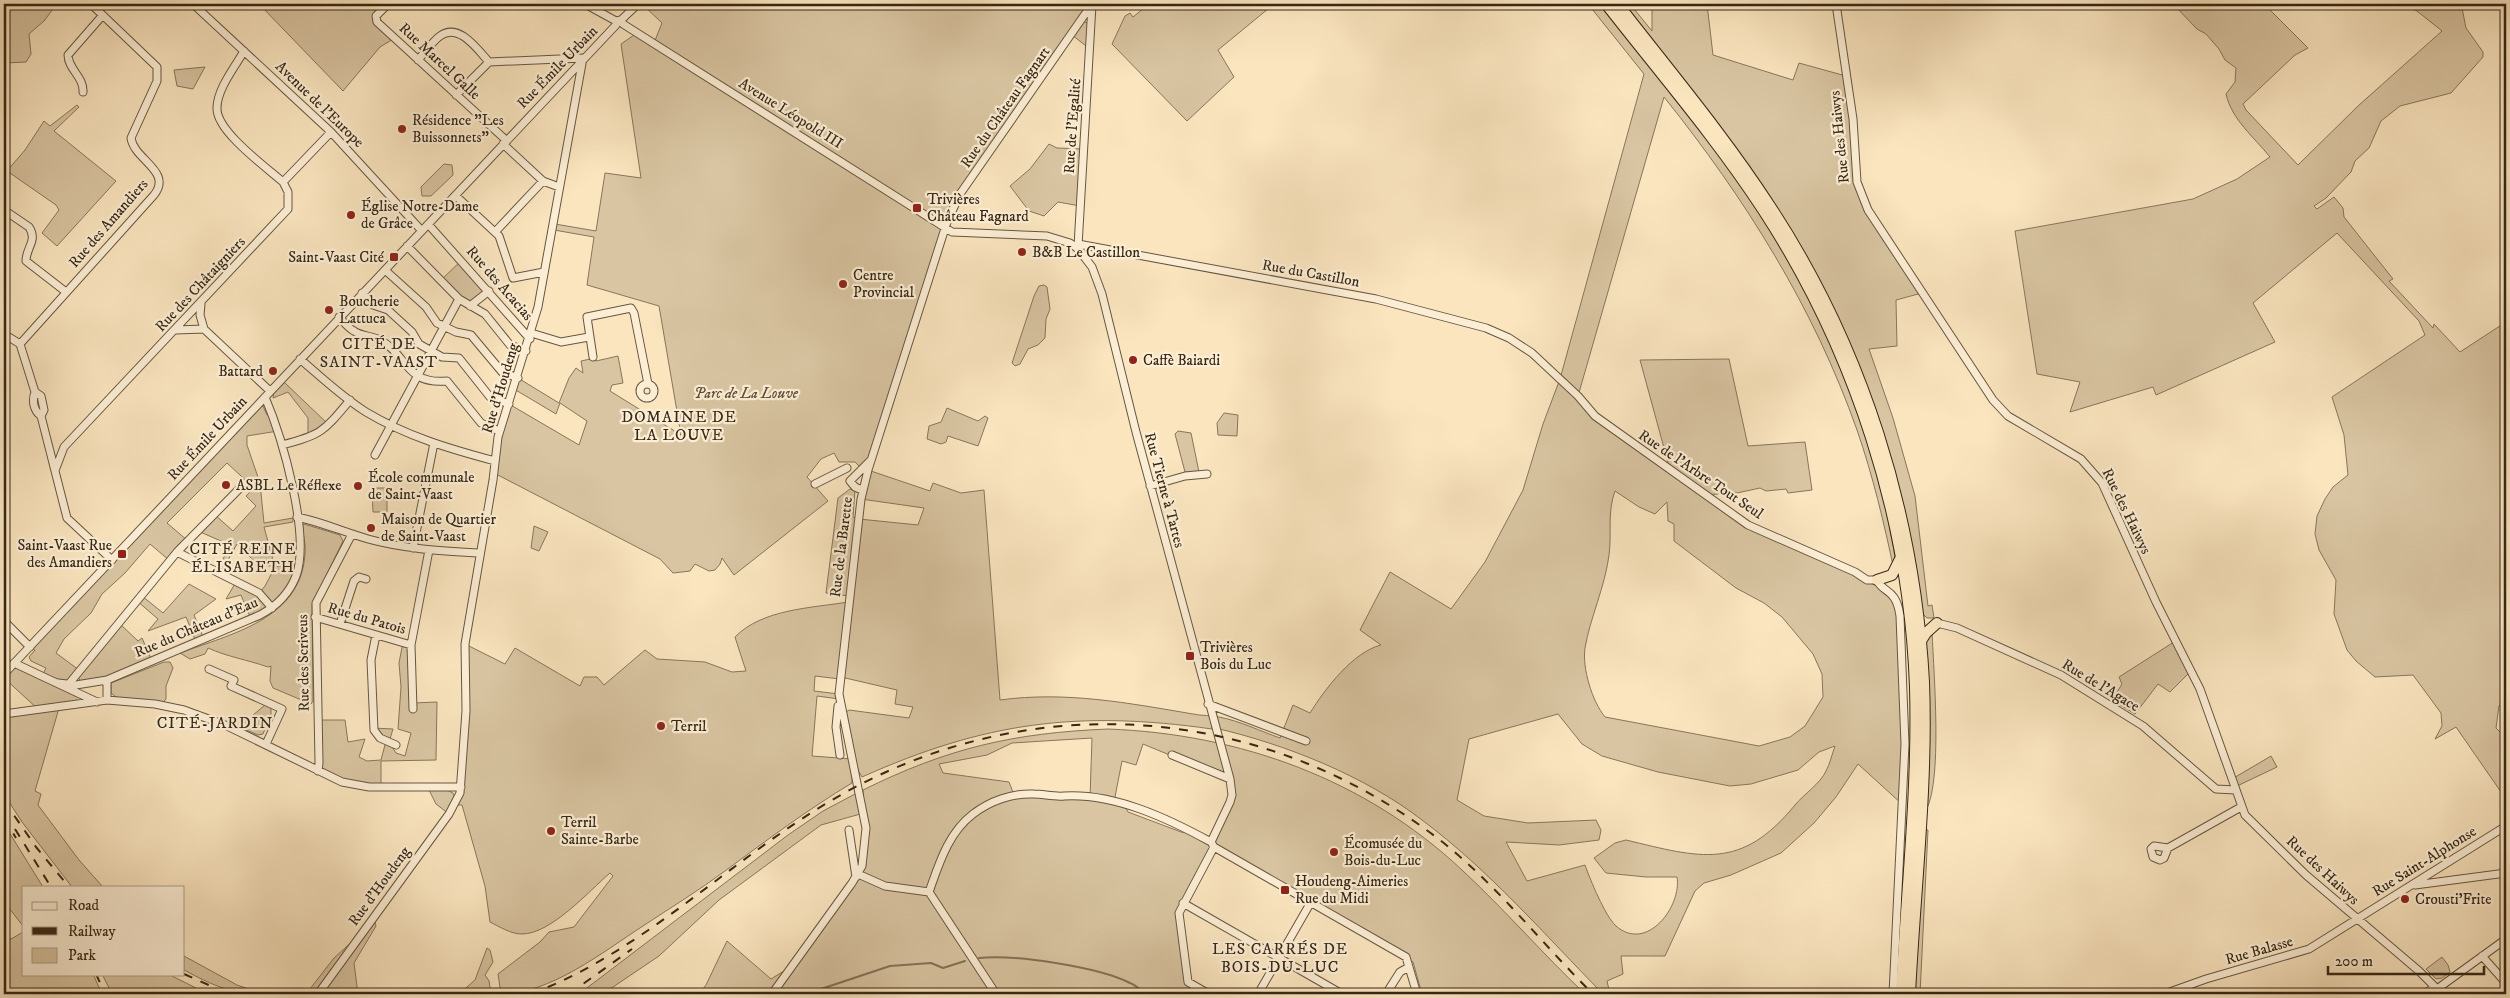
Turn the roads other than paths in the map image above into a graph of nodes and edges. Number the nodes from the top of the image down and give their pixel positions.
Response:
1 (91, 4) edge
2 (193, 4) edge
3 (388, 4) edge
4 (585, 4) edge
5 (638, 4) edge
6 (1092, 4) edge
7 (1606, 4) edge
8 (1618, 4) edge
9 (1836, 4) edge
10 (102, 16) junction
11 (619, 23) junction
12 (244, 52) junction
13 (583, 58) junction
14 (418, 60) junction
15 (489, 62) junction
16 (83, 92) dead end
17 (456, 95) junction
18 (331, 132) junction
19 (505, 142) junction
20 (544, 181) junction
21 (283, 182) junction
22 (559, 187) junction
23 (456, 196) junction
24 (4, 210) edge
25 (428, 224) junction
26 (946, 228) junction
27 (422, 231) junction
28 (495, 232) junction
29 (407, 246) junction
30 (1078, 246) junction
31 (385, 270) junction
32 (544, 272) junction
33 (489, 291) junction
34 (66, 292) junction
35 (362, 293) junction
36 (459, 299) junction
37 (200, 304) junction
38 (470, 306) junction
39 (339, 318) junction
40 (445, 326) junction
41 (204, 329) junction
42 (176, 330) junction
43 (4, 334) edge
44 (531, 336) junction
45 (589, 337) junction
46 (20, 344) junction
47 (430, 349) junction
48 (526, 352) junction
49 (1532, 353) joint
50 (593, 357) dead end
51 (300, 359) junction
52 (416, 374) junction
53 (518, 378) junction
54 (648, 384) dead end
55 (267, 394) junction
56 (350, 400) junction
57 (509, 404) junction
58 (391, 425) junction
59 (499, 431) junction
60 (434, 443) junction
61 (49, 444) junction
62 (282, 445) junction
63 (64, 448) junction
64 (375, 455) dead end
65 (871, 459) junction
66 (495, 461) junction
67 (56, 468) junction
68 (847, 468) dead end
69 (1207, 474) dead end
70 (244, 484) dead end
71 (815, 484) dead end
72 (1150, 486) junction
73 (862, 490) junction
74 (297, 517) junction
75 (352, 534) junction
76 (413, 548) junction
77 (429, 550) junction
78 (177, 552) junction
79 (479, 553) junction
80 (1901, 556) junction
81 (112, 560) junction
82 (366, 579) dead end
83 (1877, 580) junction
84 (1906, 587) junction
85 (272, 608) junction
86 (1918, 615) junction
87 (315, 617) junction
88 (4, 622) edge
89 (340, 624) junction
90 (1937, 624) junction
91 (376, 635) junction
92 (1921, 641) junction
93 (411, 645) junction
94 (30, 647) junction
95 (14, 663) junction
96 (209, 669) dead end
97 (4, 674) edge
98 (106, 680) junction
99 (58, 683) junction
100 (68, 685) junction
101 (839, 699) junction
102 (107, 700) junction
103 (97, 702) junction
104 (1208, 704) junction
105 (413, 709) dead end
106 (4, 714) edge
107 (1306, 741) dead end
108 (266, 744) junction
109 (396, 745) dead end
110 (840, 755) dead end
111 (1172, 755) dead end
112 (318, 771) junction
113 (1230, 780) junction
114 (460, 790) junction
115 (2236, 790) junction
116 (2241, 807) junction
117 (2506, 826) edge
118 (849, 830) dead end
119 (1212, 845) junction
120 (2168, 848) dead end
121 (2506, 873) edge
122 (857, 876) junction
123 (2410, 886) junction
124 (929, 892) junction
125 (1310, 902) junction
126 (1183, 904) junction
127 (2357, 920) junction
128 (2506, 939) edge
129 (2482, 956) junction
130 (1278, 958) junction
131 (1409, 967) junction
132 (2506, 983) edge
133 (2438, 990) edge
134 (318, 994) edge
135 (772, 994) edge
136 (996, 994) edge
137 (1209, 994) edge
138 (1258, 994) edge
139 (1342, 994) edge
140 (1386, 994) edge
141 (1417, 994) edge
142 (1893, 994) edge
143 (1901, 994) edge
144 (1910, 994) edge
145 (2164, 994) edge
146 (2424, 994) edge

1 - 10 street, Rue des Amandiers
2 - 12 street, Avenue de l'Europe
3 - 14 street, Rue Marcel Galle
4 - 11 street, Avenue Léopold III
5 - 11 street, Rue Émile Urbain
6 - 26 street, Rue du Château Fagnart
6 - 30 street, Rue de l'Egalité
7 - 80 highway
8 - 86 highway
9 - 115 street, Rue des Haiwys
10 - 16 street
10 - 34 street, Rue des Amandiers
11 - 13 street, Rue Émile Urbain
11 - 26 street, Avenue Léopold III
12 - 18 street, Avenue de l'Europe
12 - 21 street
13 - 15 street
13 - 19 street, Rue Émile Urbain
13 - 22 street, Rue d'Houdeng
14 - 15 street
14 - 17 street, Rue Marcel Galle
15 - 17 street
17 - 19 street, Rue Marcel Galle
18 - 21 street
18 - 27 street, Avenue de l'Europe
19 - 20 street, Rue Marcel Galle
19 - 23 street, Rue Émile Urbain
20 - 22 street
20 - 28 street
21 - 37 street, Rue des Châtaigniers
22 - 32 street, Rue d'Houdeng
23 - 25 street, Rue Émile Urbain
23 - 28 street
24 - 34 street
25 - 27 street, Rue Émile Urbain
25 - 33 street, Rue des Acacias
26 - 30 street, Rue du Castillon
26 - 65 street, Rue de la Barette
27 - 29 street, Rue Émile Urbain
28 - 32 street
29 - 31 street, Rue Émile Urbain
29 - 36 street
30 - 49 street, Rue du Castillon
30 - 72 street, Rue Tierne à Tartes
31 - 35 street, Rue Émile Urbain
31 - 40 street
32 - 44 street, Rue d'Houdeng
33 - 38 street
33 - 44 street, Rue des Acacias
34 - 46 street, Rue des Amandiers
35 - 39 street, Rue Émile Urbain
35 - 47 street
36 - 38 street
36 - 40 street
37 - 41 street
37 - 42 street, Rue des Châtaigniers
38 - 48 street
39 - 51 street, Rue Émile Urbain
39 - 52 street
40 - 47 street
40 - 53 street
41 - 42 street
41 - 55 street
42 - 63 street, Rue des Châtaigniers
43 - 46 street
44 - 45 street
44 - 48 street, Rue d'Houdeng
45 - 50 street
45 - 54 street
46 - 61 street
47 - 52 street
47 - 57 street
48 - 53 street, Rue d'Houdeng
49 - 83 street, Rue de l'Arbre Tout Seul
51 - 55 street, Rue Émile Urbain
51 - 56 street
52 - 58 street
52 - 59 street
53 - 57 street, Rue d'Houdeng
55 - 62 street, Rue du Château d'Eau
55 - 81 street, Rue Émile Urbain
56 - 58 street
56 - 62 street
57 - 59 street, Rue d'Houdeng
58 - 60 street
58 - 64 street
59 - 66 street, Rue d'Houdeng
60 - 66 street
60 - 76 street
61 - 63 street
61 - 67 street
62 - 74 street, Rue du Château d'Eau
63 - 67 street, Rue des Châtaigniers
65 - 73 street, Rue de la Barette
65 - 73 street
66 - 79 street, Rue d'Houdeng
67 - 81 street
68 - 71 street
69 - 72 street
70 - 78 street
72 - 104 street, Rue Tierne à Tartes
73 - 101 street, Rue de la Barette
74 - 75 street
74 - 85 street, Rue du Château d'Eau
75 - 76 street
75 - 87 street, Rue des Scriveus
76 - 77 street
77 - 79 street
77 - 93 street
78 - 85 street
78 - 100 street
79 - 114 street, Rue d'Houdeng
80 - 83 highway
80 - 84 highway
81 - 94 street, Rue Émile Urbain
82 - 89 street
83 - 84 highway
83 - 142 street
84 - 143 highway
85 - 98 street, Rue du Château d'Eau
86 - 90 highway
86 - 92 highway
87 - 89 street, Rue du Patois
87 - 112 street, Rue des Scriveus
88 - 94 street
89 - 91 street, Rue du Patois
90 - 92 highway
90 - 115 street, Rue de l'Agace
91 - 93 street, Rue du Patois
91 - 109 street
92 - 144 highway
93 - 105 street
94 - 95 street, Rue Émile Urbain
95 - 97 street, Rue Émile Urbain
95 - 99 street
96 - 108 street
98 - 100 street, Rue du Château d'Eau
98 - 102 street
99 - 100 street, Rue du Château d'Eau
99 - 103 street
101 - 110 street
101 - 122 street, Rue de la Barette
102 - 103 street
102 - 108 street
103 - 106 street
104 - 107 street
104 - 113 street, Rue Tierne à Tartes
108 - 112 street
111 - 113 street
112 - 114 street
113 - 119 street, Rue Tierne à Tartes
114 - 134 street, Rue d'Houdeng
115 - 116 street, Rue des Haiwys
116 - 120 street
116 - 127 street, Rue des Haiwys
117 - 123 street, Rue Saint-Alphonse
118 - 122 street
119 - 124 street
119 - 125 street
119 - 126 street, Rue Tierne à Tartes
121 - 123 street
122 - 124 street
122 - 135 street, Rue de la Barette
123 - 127 street, Rue Saint-Alphonse
124 - 136 street
125 - 130 street
125 - 131 street
126 - 130 street
126 - 137 street
127 - 133 street, Rue des Haiwys
127 - 145 street, Rue Balasse
128 - 129 street
129 - 132 street
129 - 133 street
130 - 138 street
130 - 139 street
131 - 140 street
131 - 141 street
133 - 146 street

